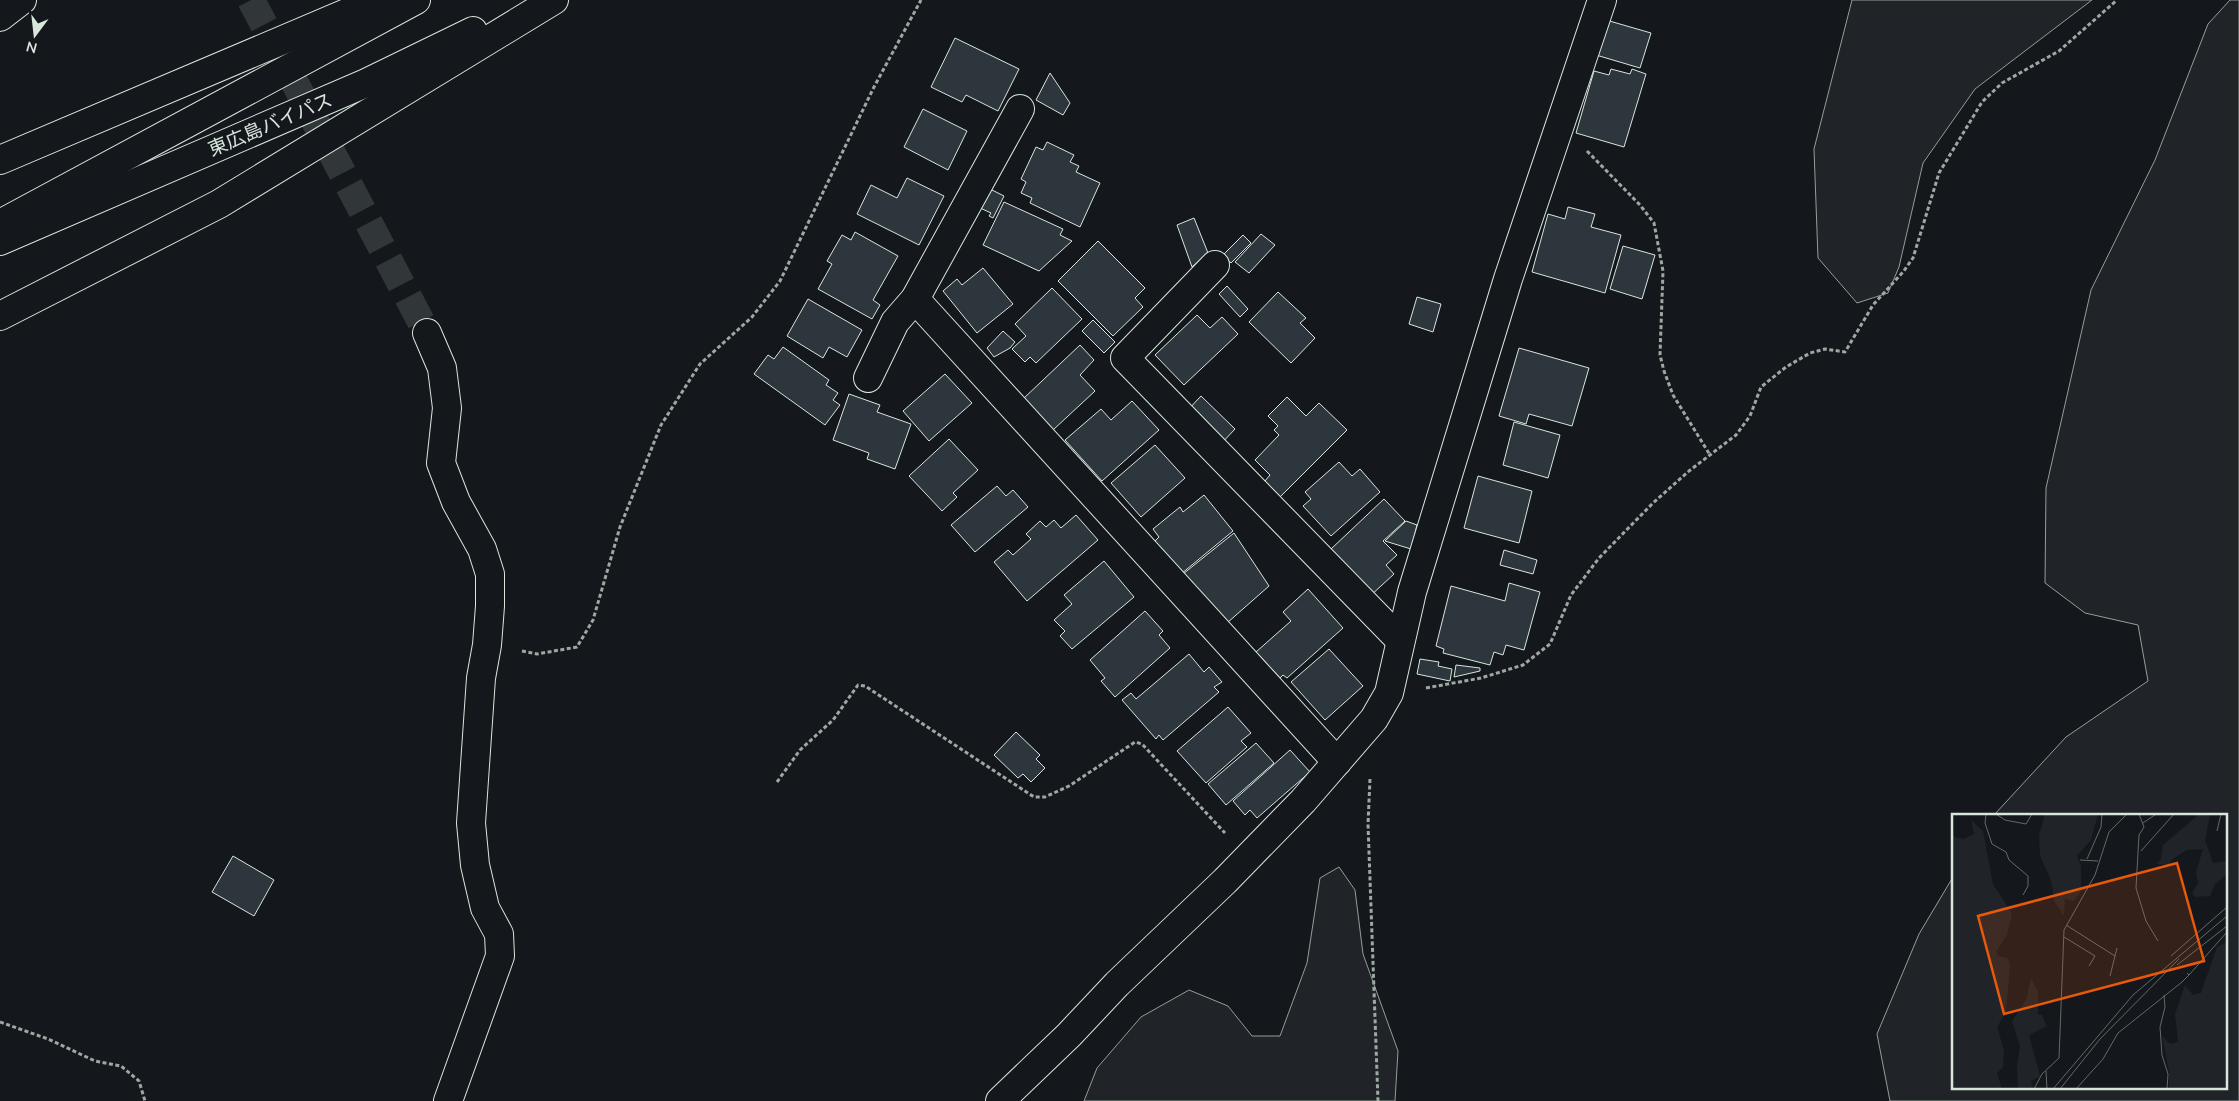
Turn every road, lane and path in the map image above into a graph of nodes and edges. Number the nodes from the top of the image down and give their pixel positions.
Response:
1 (22, 0) edge
2 (377, 0) edge
3 (416, 0) edge
4 (538, 0) edge
5 (554, 0) edge
6 (921, 0) edge
7 (1602, 0) edge
8 (2117, 0) edge
9 (0, 17) edge
10 (1020, 110) dead end
11 (1560, 129) junction
12 (0, 160) edge
13 (0, 224) edge
14 (0, 242) edge
15 (1215, 265) dead end
16 (915, 299) junction
17 (0, 316) edge
18 (427, 333) tunnel mouth
19 (868, 378) dead end
20 (1710, 455) junction
21 (1400, 640) junction
22 (486, 645) junction
23 (1388, 693) junction
24 (1337, 762) junction
25 (1370, 773) dead end
26 (777, 782) dead end
27 (1248, 858) junction
28 (0, 1022) edge
29 (145, 1101) edge
30 (448, 1101) edge
31 (1000, 1101) edge
32 (1378, 1101) edge

1 - 9 main road
2 - 12 main road
3 - 13 main road, 東広島バイパス
4 - 14 main road, 東広島バイパス
5 - 17 main road
6 - 22 path
7 - 11 main road
8 - 20 path
10 - 16 main road
11 - 20 path
11 - 21 main road
15 - 21 main road
16 - 19 main road
16 - 24 main road
18 - 22 main road
20 - 23 path
21 - 23 main road
22 - 30 main road
23 - 24 main road
24 - 27 main road
25 - 32 path
26 - 27 path
27 - 31 main road
28 - 29 path

